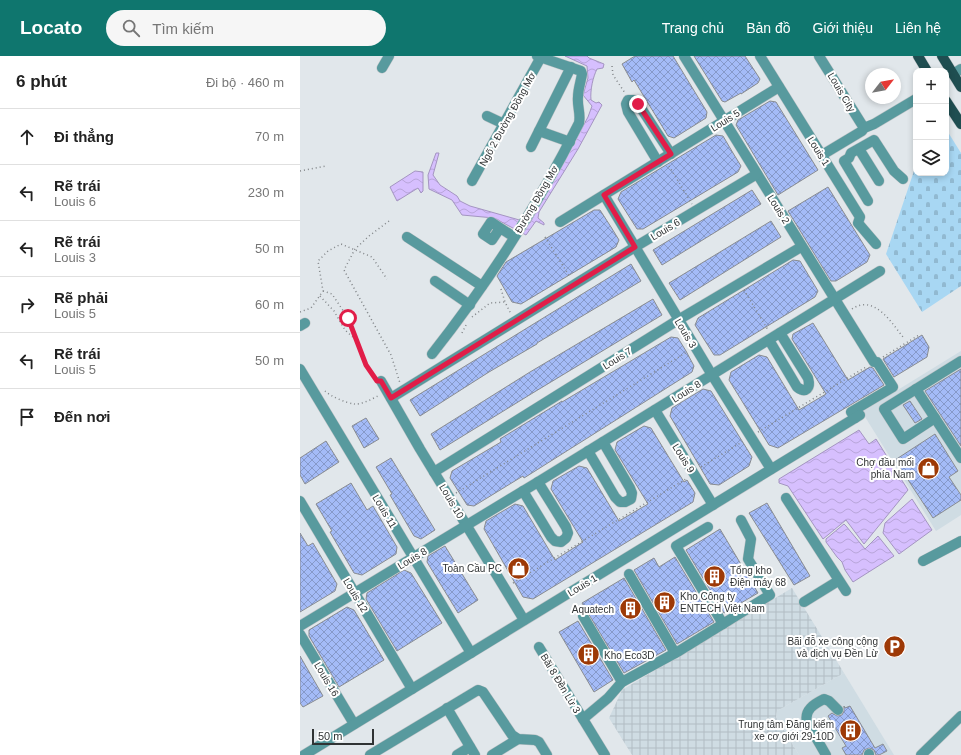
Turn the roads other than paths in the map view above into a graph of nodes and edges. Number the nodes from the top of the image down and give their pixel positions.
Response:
1 (389, 56) edge
2 (684, 56) edge
3 (760, 56) edge
4 (820, 56) edge
5 (918, 56) edge
6 (942, 56) edge
7 (539, 57) edge
8 (571, 67) junction
9 (382, 68) dead end
10 (925, 68) edge
11 (957, 72) edge
12 (780, 87) junction
13 (961, 87) edge
14 (913, 101) edge
15 (948, 104) edge
16 (487, 116) dead end
17 (724, 121) junction
18 (504, 124) junction
19 (961, 124) edge
20 (864, 128) junction
21 (539, 131) junction
22 (570, 142) junction
23 (844, 142) junction
24 (531, 147) dead end
25 (855, 151) junction
26 (822, 156) junction
27 (665, 160) junction
28 (757, 174) junction
29 (903, 179) dead end
30 (472, 181) dead end
31 (879, 182) dead end
32 (604, 195) junction
33 (868, 201) dead end
34 (560, 222) dead end
35 (481, 236) dead end
36 (407, 237) dead end
37 (514, 237) junction
38 (876, 244) dead end
39 (802, 246) junction
40 (635, 247) junction
41 (880, 271) dead end
42 (440, 281) dead end
43 (482, 286) junction
44 (834, 300) junction
45 (470, 304) junction
46 (678, 320) junction
47 (780, 333) junction
48 (769, 336) junction
49 (432, 354) dead end
50 (961, 361) edge
51 (300, 369) edge
52 (712, 375) junction
53 (381, 381) road end
54 (916, 389) junction
55 (389, 394) junction
56 (655, 410) junction
57 (857, 416) joint
58 (935, 418) junction
59 (603, 442) junction
60 (957, 444) edge
61 (588, 451) junction
62 (961, 458) edge
63 (771, 469) junction
64 (434, 472) junction
65 (538, 482) junction
66 (523, 491) junction
67 (786, 498) dead end
68 (300, 501) edge
69 (713, 505) junction
70 (741, 520) dead end
71 (466, 525) junction
72 (708, 527) dead end
73 (961, 541) edge
74 (413, 557) junction
75 (923, 561) dead end
76 (629, 574) dead end
77 (838, 581) junction
78 (846, 591) dead end
79 (355, 592) junction
80 (804, 602) dead end
81 (583, 616) dead end
82 (524, 620) junction
83 (723, 624) junction
84 (300, 626) edge
85 (300, 634) edge
86 (538, 646) dead end
87 (471, 653) junction
88 (675, 653) junction
89 (622, 682) junction
90 (412, 689) junction
91 (447, 708) junction
92 (838, 710) dead end
93 (961, 716) edge
94 (583, 719) junction
95 (354, 724) junction
96 (518, 739) junction
97 (473, 751) edge
98 (304, 755) edge
99 (370, 755) edge
100 (457, 755) edge
101 (492, 755) edge
102 (547, 755) edge
103 (605, 755) edge
104 (826, 755) edge
105 (921, 755) edge

1 - 9 street
2 - 17 street, Louis 2
3 - 12 street, Louis 1
4 - 20 street, Louis City
5 - 10 main road
6 - 11 main road
7 - 8 street
7 - 18 street, Ngõ 2 Đường Đồng Mơ
8 - 21 street
8 - 22 street, Đường Đồng Mơ
11 - 13 main road
12 - 17 street, Louis 5
12 - 26 street, Louis 1
14 - 20 street
15 - 19 main road
16 - 18 street
17 - 27 street, Louis 5
17 - 28 street, Louis 2
18 - 30 street, Ngõ 2 Đường Đồng Mơ
20 - 23 street
21 - 22 street
21 - 24 street
22 - 37 street, Đường Đồng Mơ
23 - 25 street
23 - 26 street
25 - 29 street
25 - 31 street
25 - 33 street
26 - 38 street, Louis 1
27 - 27 street
27 - 32 street, Louis 5
28 - 39 street, Louis 2
28 - 40 street, Louis 6
32 - 34 street, Louis 5
32 - 40 street, Louis 3
35 - 37 street
36 - 43 street
37 - 43 street, Đường Đồng Mơ
39 - 44 street, Louis 2
39 - 46 street, Louis 7
40 - 46 street, Louis 3
40 - 55 street, Louis 6
41 - 44 street, Louis 8
42 - 45 street
43 - 45 street, Đường Đồng Mơ
44 - 47 street, Louis 8
44 - 57 street, Louis 2
45 - 49 street, Đường Đồng Mơ
46 - 52 street, Louis 3
46 - 64 street, Louis 7
47 - 48 street, Louis 8
47 - 48 street
48 - 52 street, Louis 8
50 - 54 street
51 - 74 street, Louis 11
52 - 56 street, Louis 8
52 - 63 street, Louis 3
53 - 55 street, Louis 10
54 - 58 street
54 - 58 street
55 - 64 street, Louis 10
56 - 59 street, Louis 8
56 - 69 street, Louis 9
57 - 63 street, Louis 1
58 - 60 street
59 - 61 street, Louis 8
59 - 61 street
60 - 62 street
61 - 65 street, Louis 8
63 - 69 street, Louis 1
64 - 71 street, Louis 10
65 - 66 street, Louis 8
65 - 66 street
66 - 71 street, Louis 8
67 - 77 street
68 - 79 street, Louis 12
69 - 82 street, Louis 1
70 - 83 street, Bãi 8 Đền Lừ 3
71 - 74 street, Louis 8
71 - 82 street, Louis 10
72 - 83 street
73 - 75 street
74 - 79 street, Louis 8
74 - 87 street, Louis 11
76 - 88 street
77 - 78 street
77 - 80 street
79 - 84 street, Louis 8
79 - 90 street, Louis 12
81 - 89 street
82 - 87 street, Louis 1
83 - 88 street, Bãi 8 Đền Lừ 3
85 - 95 street, Louis 16
86 - 94 street, Bãi 8 Đền Lừ 3
87 - 90 street, Louis 1
88 - 89 street, Bãi 8 Đền Lừ 3
89 - 94 street, Bãi 8 Đền Lừ 3
90 - 95 street, Louis 1
91 - 96 street
91 - 97 street
91 - 99 street
92 - 104 street
93 - 105 street
94 - 103 street, Bãi 8 Đền Lừ 3
95 - 98 street, Louis 1
96 - 101 street
96 - 102 street
97 - 100 street

